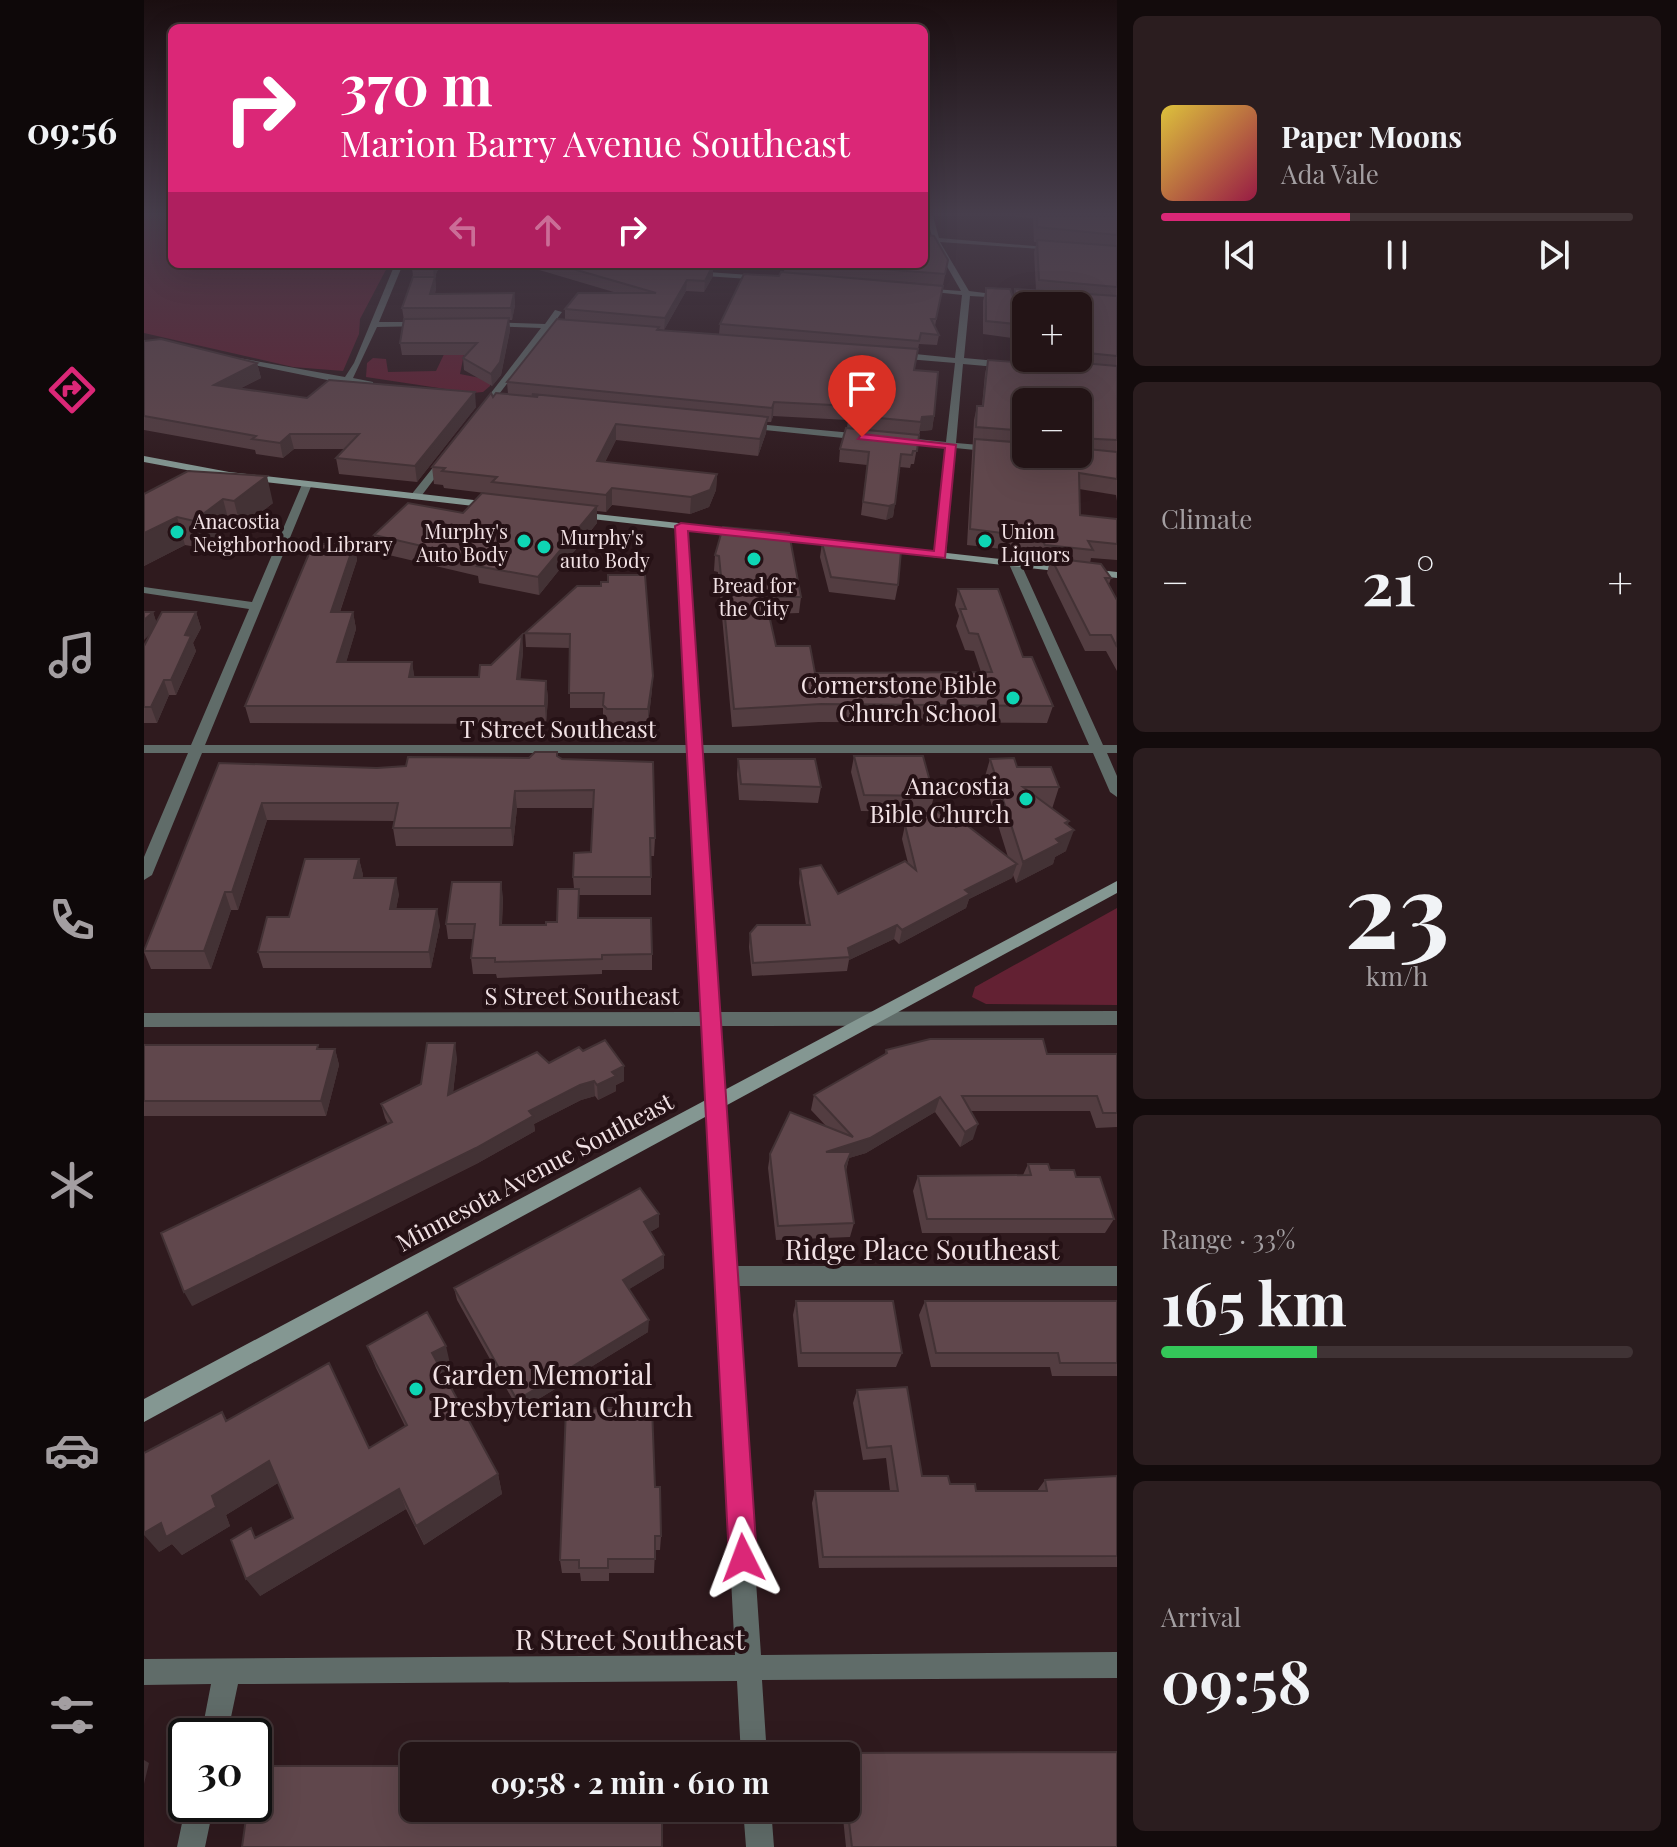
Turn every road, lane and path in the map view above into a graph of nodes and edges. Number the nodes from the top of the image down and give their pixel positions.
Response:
1 (383, 302) edge
2 (965, 302) edge
3 (558, 312) dead end
4 (436, 324) edge
5 (479, 324) edge
6 (374, 325) junction
7 (547, 325) junction
8 (590, 329) edge
9 (885, 354) edge
10 (230, 359) edge
11 (960, 361) junction
12 (1012, 365) edge
13 (347, 381) junction
14 (378, 385) edge
15 (477, 399) edge
16 (489, 401) junction
17 (503, 402) edge
18 (472, 423) edge
19 (731, 424) edge
20 (454, 445) edge
21 (951, 445) junction
22 (1012, 451) edge
23 (144, 459) edge
24 (307, 484) junction
25 (415, 497) junction
26 (500, 506) edge
27 (559, 512) edge
28 (681, 526) junction
29 (940, 555) junction
30 (1015, 564) junction
31 (1117, 575) edge
32 (144, 590) edge
33 (256, 606) junction
34 (144, 749) edge
35 (695, 749) junction
36 (1098, 749) junction
37 (1117, 749) edge
38 (196, 750) junction
39 (1117, 792) edge
40 (144, 875) edge
41 (1117, 886) edge
42 (1117, 1018) edge
43 (711, 1019) junction
44 (873, 1019) junction
45 (144, 1020) edge
46 (716, 1102) junction
47 (726, 1276) junction
48 (1117, 1276) edge
49 (144, 1411) edge
50 (1117, 1665) edge
51 (749, 1670) junction
52 (144, 1672) edge
53 (227, 1672) junction
54 (218, 1718) edge
55 (753, 1742) edge
56 (196, 1822) edge
57 (758, 1822) edge
58 (191, 1847) edge
59 (760, 1847) edge

1 - 6 street
2 - 11 street
3 - 7 street
4 - 6 street
5 - 7 street
6 - 13 street
7 - 8 street
7 - 16 street
9 - 11 street
10 - 13 street
11 - 12 street
11 - 21 street
13 - 14 street
15 - 16 street
16 - 17 street
16 - 18 street
19 - 21 street
20 - 25 street
21 - 22 street
21 - 29 street
23 - 24 main road
24 - 25 main road
24 - 33 street
25 - 26 main road
27 - 28 main road
28 - 29 main road
28 - 35 street
29 - 30 main road
30 - 31 main road
30 - 36 street
32 - 33 street
33 - 38 street
34 - 38 street, T Street Southeast
35 - 36 street, T Street Southeast
35 - 38 street, T Street Southeast
35 - 43 street
36 - 37 street, T Street Southeast
36 - 39 street
38 - 40 street
41 - 44 main road, Minnesota Avenue Southeast
42 - 44 street, S Street Southeast
43 - 44 street, S Street Southeast
43 - 45 street, S Street Southeast
43 - 46 street
44 - 46 main road, Minnesota Avenue Southeast
46 - 47 street
46 - 49 main road, Minnesota Avenue Southeast
47 - 48 street, Ridge Place Southeast
47 - 51 street
50 - 51 street, R Street Southeast
51 - 53 street, R Street Southeast
51 - 55 street
52 - 53 street, R Street Southeast
53 - 54 street
56 - 58 street
57 - 59 street

